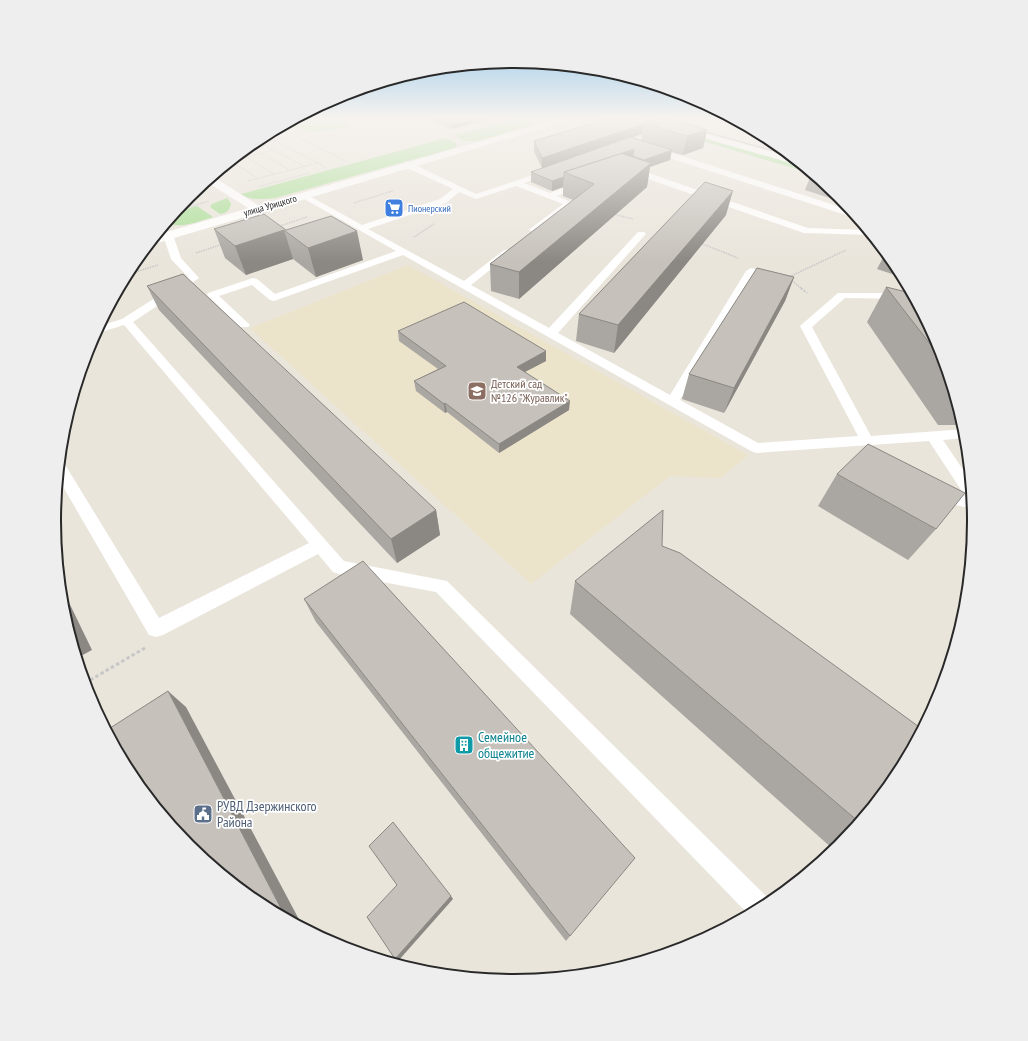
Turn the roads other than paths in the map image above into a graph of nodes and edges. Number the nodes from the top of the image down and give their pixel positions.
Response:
1 (406, 166) edge
2 (409, 166) edge
3 (703, 166) edge
4 (559, 168) edge
5 (621, 171) edge
6 (214, 181) edge
7 (592, 181) edge
8 (516, 183) junction
9 (458, 189) junction
10 (303, 196) junction
11 (549, 196) junction
12 (257, 209) junction
13 (845, 212) edge
14 (361, 228) junction
15 (863, 232) edge
16 (165, 233) edge
17 (641, 234) dead end
18 (526, 237) edge
19 (513, 247) edge
20 (403, 252) junction
21 (751, 270) dead end
22 (194, 278) junction
23 (464, 286) junction
24 (212, 295) junction
25 (907, 296) edge
26 (126, 321) junction
27 (244, 325) dead end
28 (104, 328) edge
29 (550, 334) junction
30 (673, 401) junction
31 (958, 434) edge
32 (933, 436) junction
33 (867, 441) junction
34 (837, 443) junction
35 (863, 457) edge
36 (64, 475) edge
37 (965, 485) edge
38 (928, 493) edge
39 (966, 502) edge
40 (320, 545) junction
41 (756, 903) edge

1 - 10 street, улица Урицкого
2 - 9 lane
3 - 13 lane
4 - 8 lane
5 - 15 lane
6 - 12 street
7 - 11 lane
8 - 9 lane
8 - 11 lane
9 - 14 lane
10 - 12 street, улица Урицкого
10 - 14 lane
11 - 18 lane
12 - 16 street, улица Урицкого
14 - 20 lane
16 - 22 lane
17 - 29 lane
19 - 23 lane
20 - 23 lane
20 - 24 lane
21 - 30 lane
22 - 24 lane
22 - 26 lane
23 - 29 lane
24 - 27 lane
25 - 33 lane
26 - 28 lane
26 - 40 lane
29 - 30 lane
30 - 34 lane
31 - 32 lane
32 - 33 lane
32 - 37 lane
33 - 34 lane
34 - 35 lane
36 - 40 lane
38 - 39 lane
40 - 41 lane

